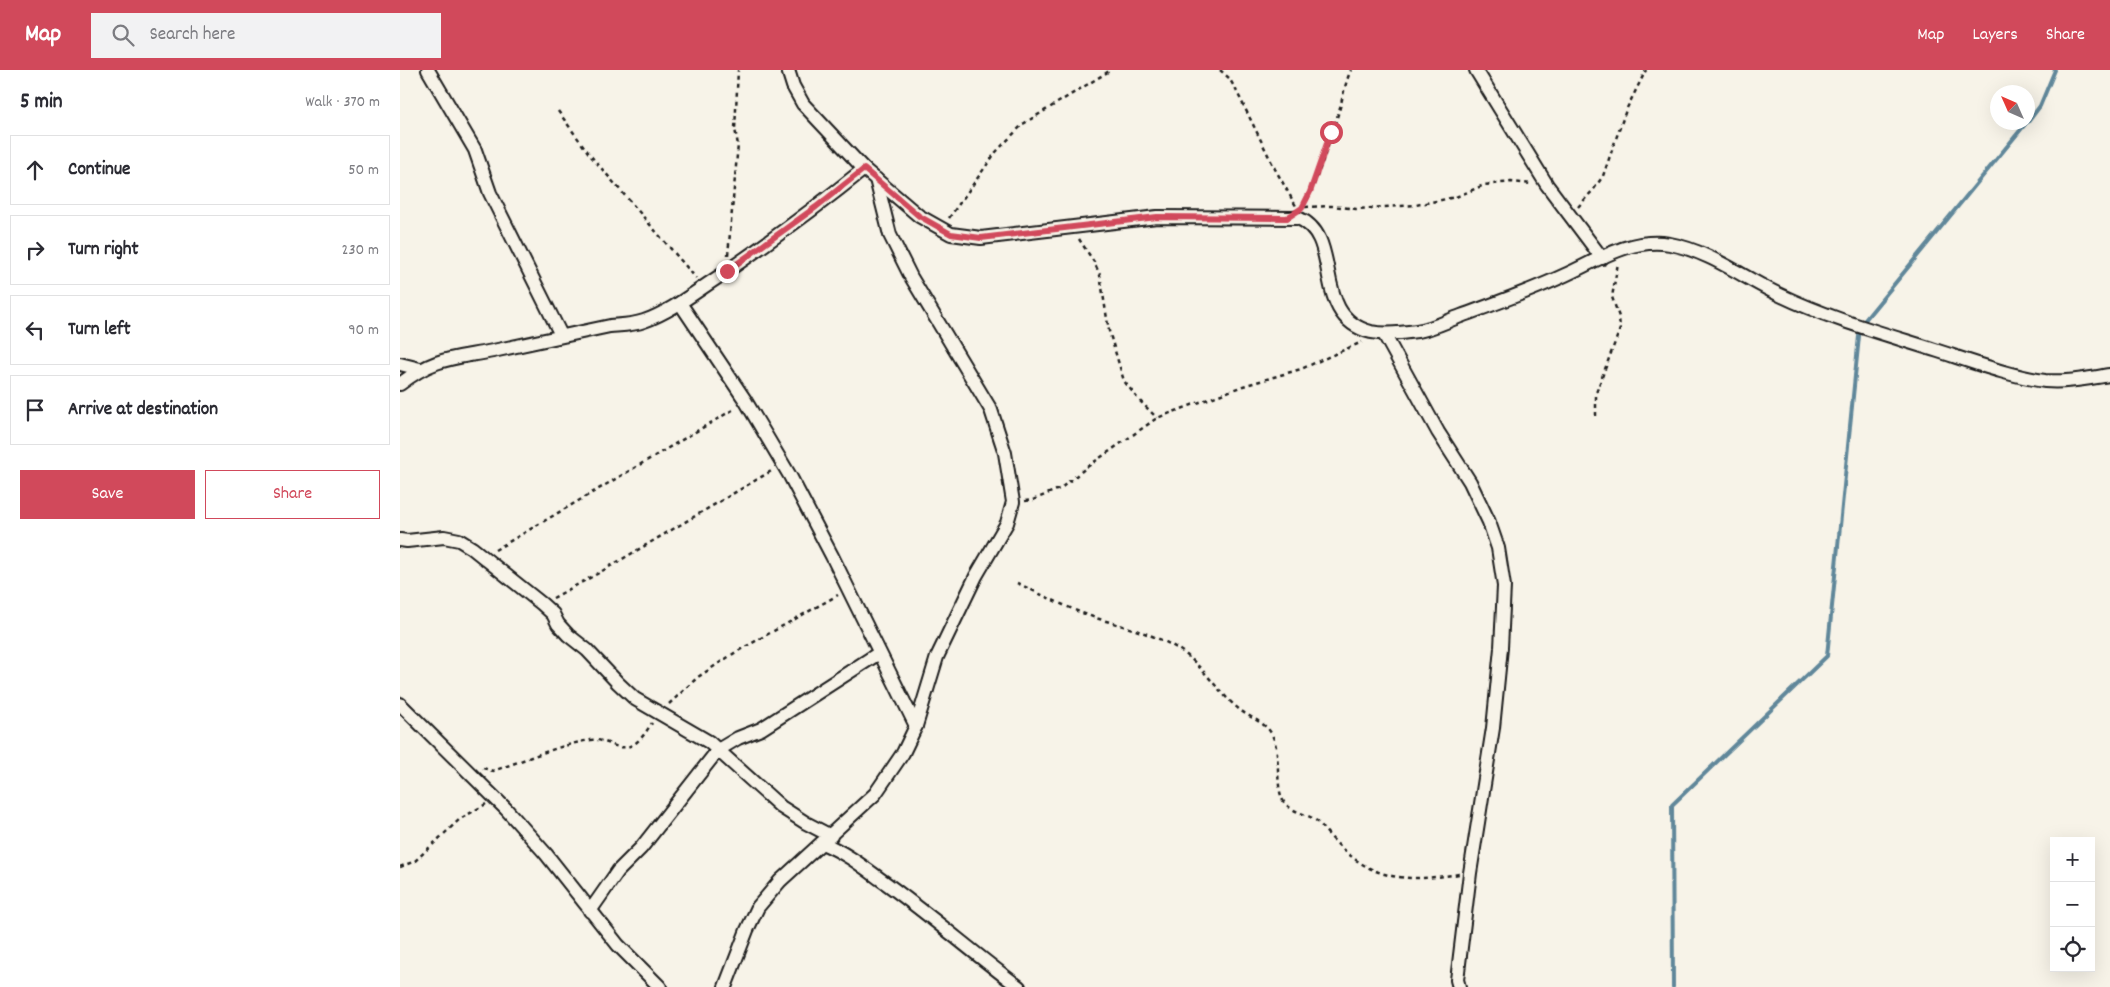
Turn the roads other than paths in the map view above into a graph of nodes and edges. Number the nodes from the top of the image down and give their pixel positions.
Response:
1 (428, 70) edge
2 (788, 70) edge
3 (1476, 70) edge
4 (864, 169) junction
5 (876, 179) junction
6 (1602, 258) junction
7 (680, 303) junction
8 (1382, 333) junction
9 (560, 335) junction
10 (400, 364) edge
11 (420, 369) junction
12 (2110, 375) edge
13 (400, 384) edge
14 (400, 540) edge
15 (879, 653) junction
16 (400, 704) edge
17 (916, 726) junction
18 (718, 750) junction
19 (826, 839) junction
20 (590, 911) junction
21 (660, 987) edge
22 (725, 987) edge
23 (1019, 987) edge
24 (1459, 987) edge

1 - 9 street
2 - 4 street
3 - 6 street
4 - 5 street
4 - 7 street
5 - 8 street
5 - 17 street
6 - 8 street
6 - 12 street
7 - 9 street
7 - 15 street
8 - 24 street
9 - 11 street
10 - 11 street
11 - 13 street
14 - 18 street
15 - 17 street
15 - 18 street
16 - 20 street
17 - 19 street
18 - 19 street
18 - 20 street
19 - 22 street
19 - 23 street
20 - 21 street

